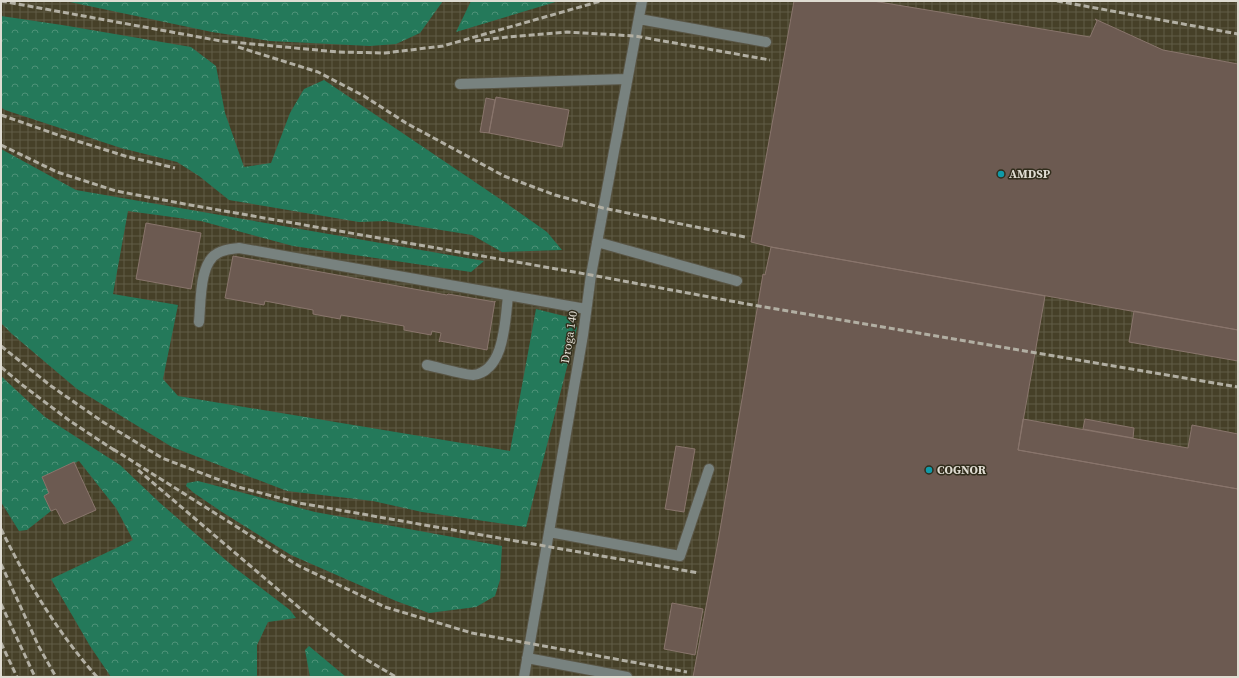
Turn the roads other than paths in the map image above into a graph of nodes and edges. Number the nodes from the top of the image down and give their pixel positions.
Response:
1 (642, 1) edge
2 (639, 19) junction
3 (766, 42) dead end
4 (627, 79) junction
5 (460, 84) dead end
6 (597, 242) junction
7 (737, 281) dead end
8 (508, 296) junction
9 (586, 309) junction
10 (199, 322) dead end
11 (427, 365) dead end
12 (709, 469) dead end
13 (549, 532) junction
14 (527, 658) junction
15 (524, 677) edge
16 (627, 677) edge

1 - 2 lane, Droga 140
2 - 3 lane
2 - 4 lane, Droga 140
4 - 5 lane
4 - 6 lane, Droga 140
6 - 7 lane
6 - 9 lane, Droga 140
8 - 9 lane
8 - 10 lane
8 - 11 lane
9 - 13 lane, Droga 140
12 - 13 lane
13 - 14 lane, Droga 140
14 - 15 lane, Droga 140
14 - 16 lane

